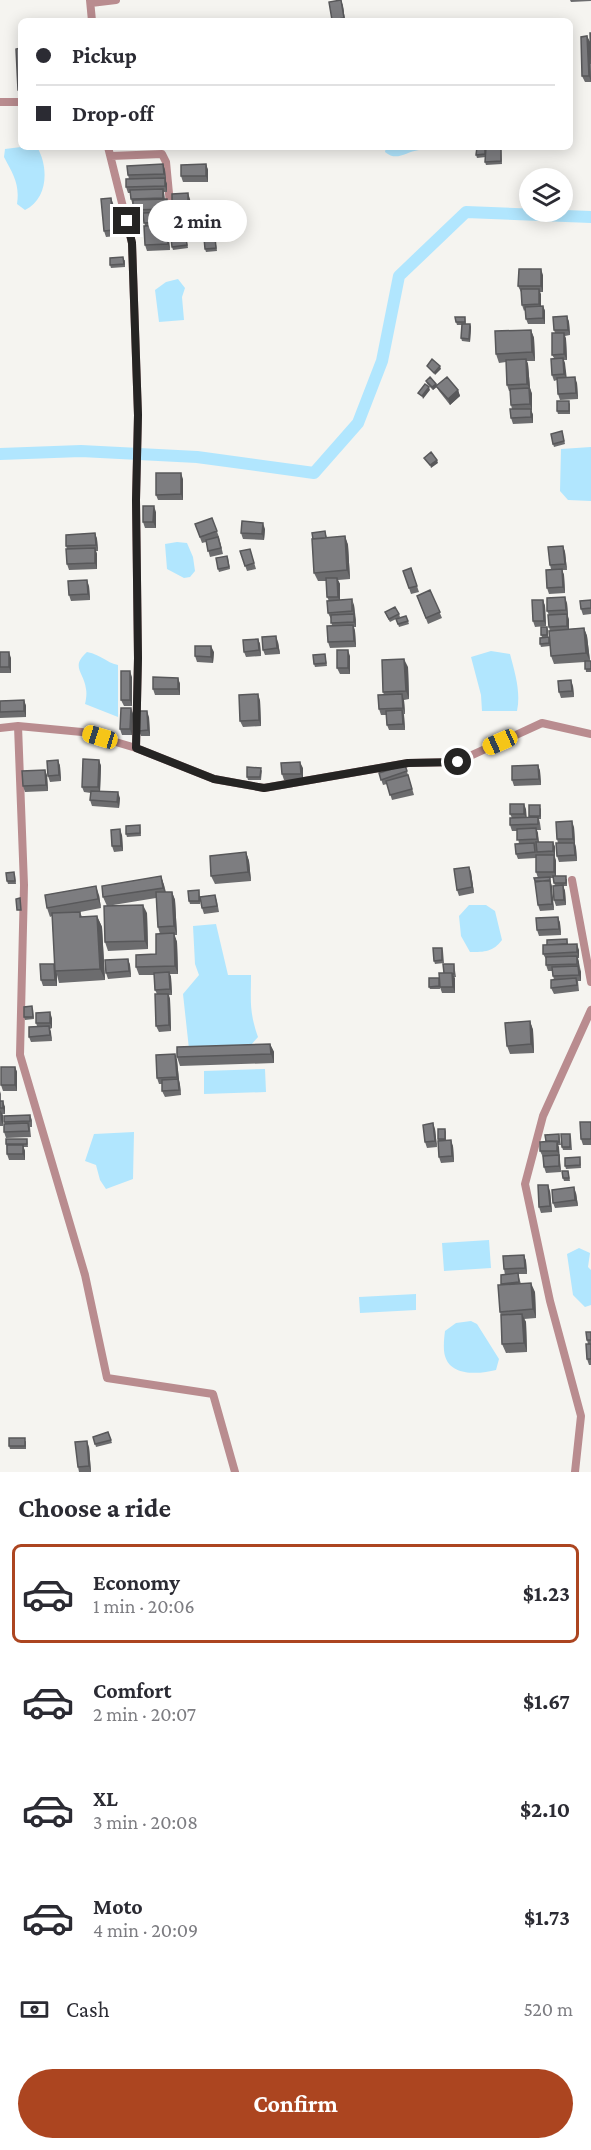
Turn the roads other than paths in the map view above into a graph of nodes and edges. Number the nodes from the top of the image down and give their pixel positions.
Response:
1 (116, 0) edge
2 (91, 1) edge
3 (92, 18) edge
4 (0, 102) edge
5 (18, 102) edge
6 (110, 151) edge
7 (173, 236) edge
8 (18, 726) junction
9 (0, 728) edge
10 (591, 734) edge
11 (136, 748) junction
12 (572, 880) dead end
13 (591, 982) edge
14 (591, 1010) edge
15 (235, 1472) edge
16 (575, 1472) edge

1 - 2 street
2 - 3 street
4 - 5 street
6 - 7 street
6 - 11 street
8 - 9 street
8 - 11 street
8 - 15 street
10 - 11 street
12 - 13 street
14 - 16 street

